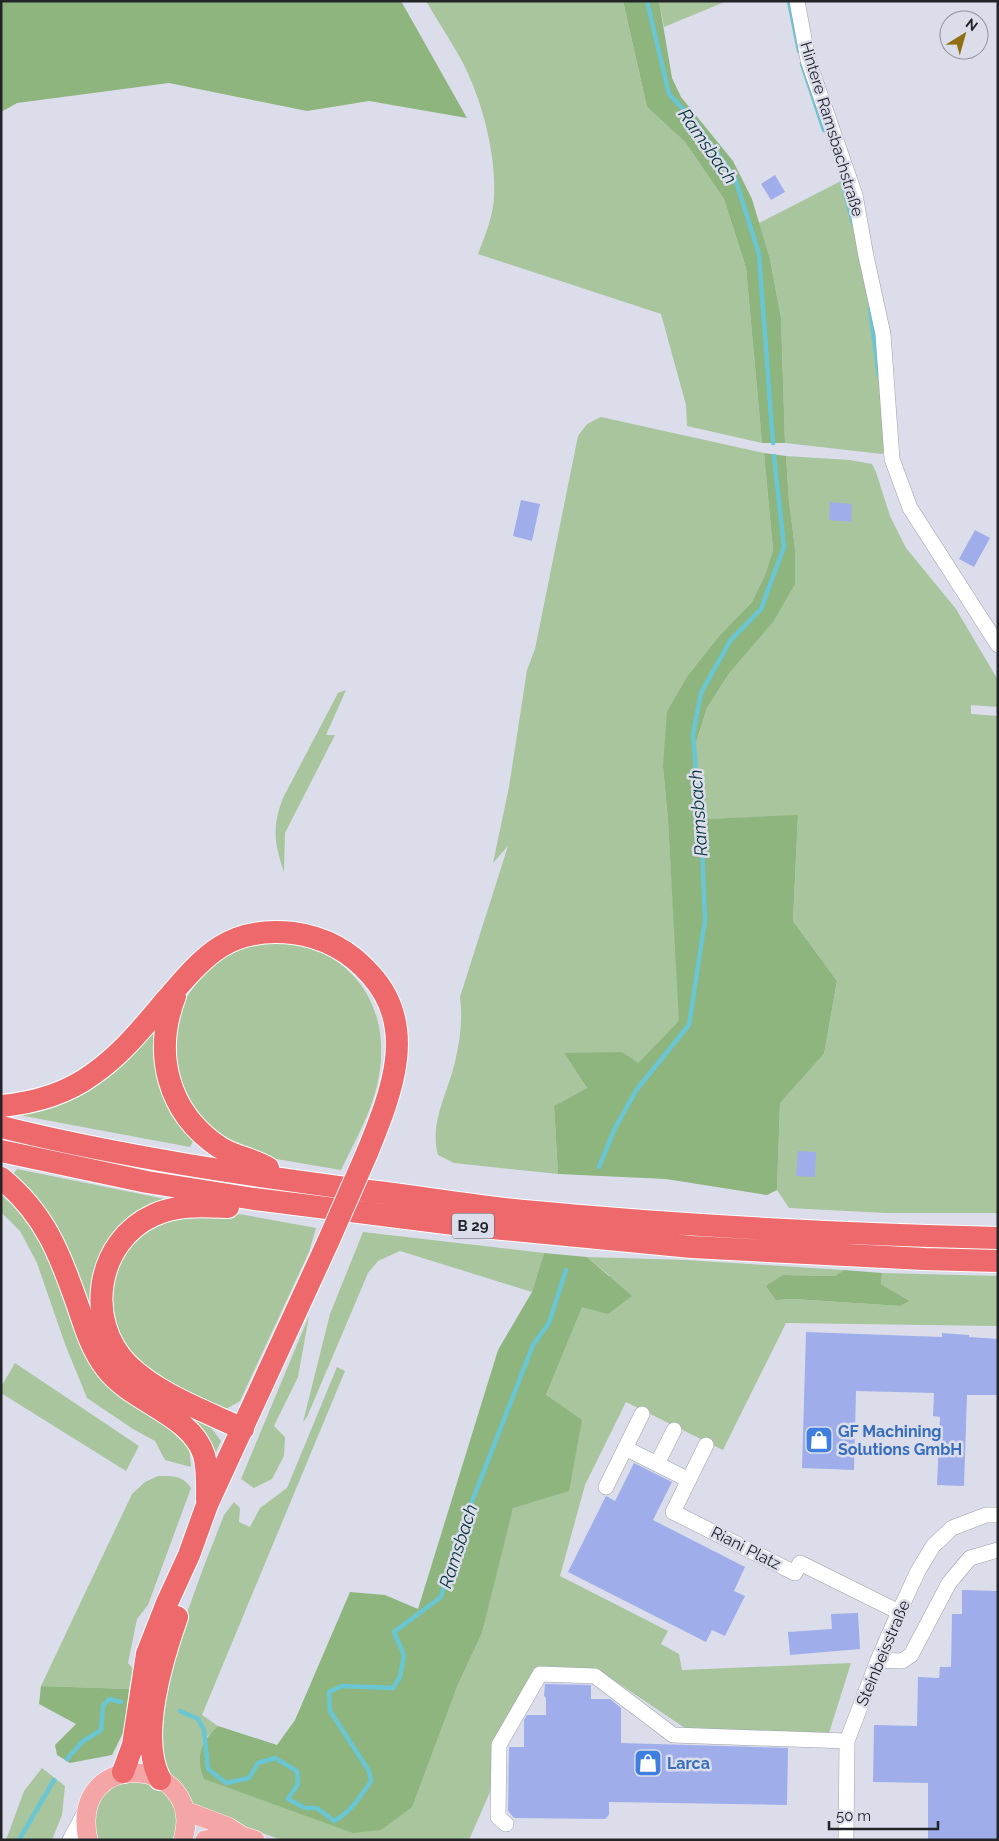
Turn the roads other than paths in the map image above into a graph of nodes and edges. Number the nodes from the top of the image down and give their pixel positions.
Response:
1 (797, 1) edge
2 (998, 645) edge
3 (182, 981) junction
4 (1, 1106) edge
5 (1, 1127) edge
6 (1, 1151) edge
7 (1, 1178) edge
8 (286, 1180) junction
9 (254, 1199) junction
10 (998, 1238) edge
11 (998, 1261) edge
12 (642, 1414) dead end
13 (243, 1429) junction
14 (674, 1430) dead end
15 (706, 1445) dead end
16 (625, 1448) junction
17 (657, 1464) junction
18 (689, 1480) junction
19 (606, 1487) dead end
20 (207, 1505) junction
21 (998, 1515) edge
22 (998, 1550) edge
23 (189, 1555) junction
24 (899, 1612) junction
25 (878, 1660) junction
26 (847, 1741) junction
27 (123, 1772) junction
28 (160, 1779) junction
29 (86, 1810) junction
30 (186, 1812) junction
31 (506, 1824) dead end
32 (248, 1838) edge
33 (70, 1840) edge
34 (88, 1840) edge
35 (183, 1840) edge
36 (205, 1840) edge
37 (846, 1840) edge

1 - 2 street, Hintere Ramsbachstraße
3 - 4 highway
3 - 8 highway
3 - 13 highway, bridge
5 - 8 highway, B 29
6 - 9 highway, B 29
7 - 20 highway
8 - 10 highway, B 29
9 - 11 highway, B 29
9 - 13 highway
12 - 16 street
13 - 20 highway
14 - 17 street
15 - 18 street
16 - 17 street
16 - 19 street
17 - 18 street
18 - 24 street, Riani Platz
20 - 23 highway
21 - 24 street, Steinbeisstraße
22 - 25 street
23 - 27 highway
23 - 28 highway
24 - 25 street, Steinbeisstraße
25 - 26 street, Steinbeisstraße
26 - 31 street
26 - 37 street, Steinbeisstraße
27 - 28 main road
27 - 29 main road
28 - 30 main road
29 - 33 street
29 - 34 main road
30 - 32 main road
30 - 35 main road
32 - 36 main road

